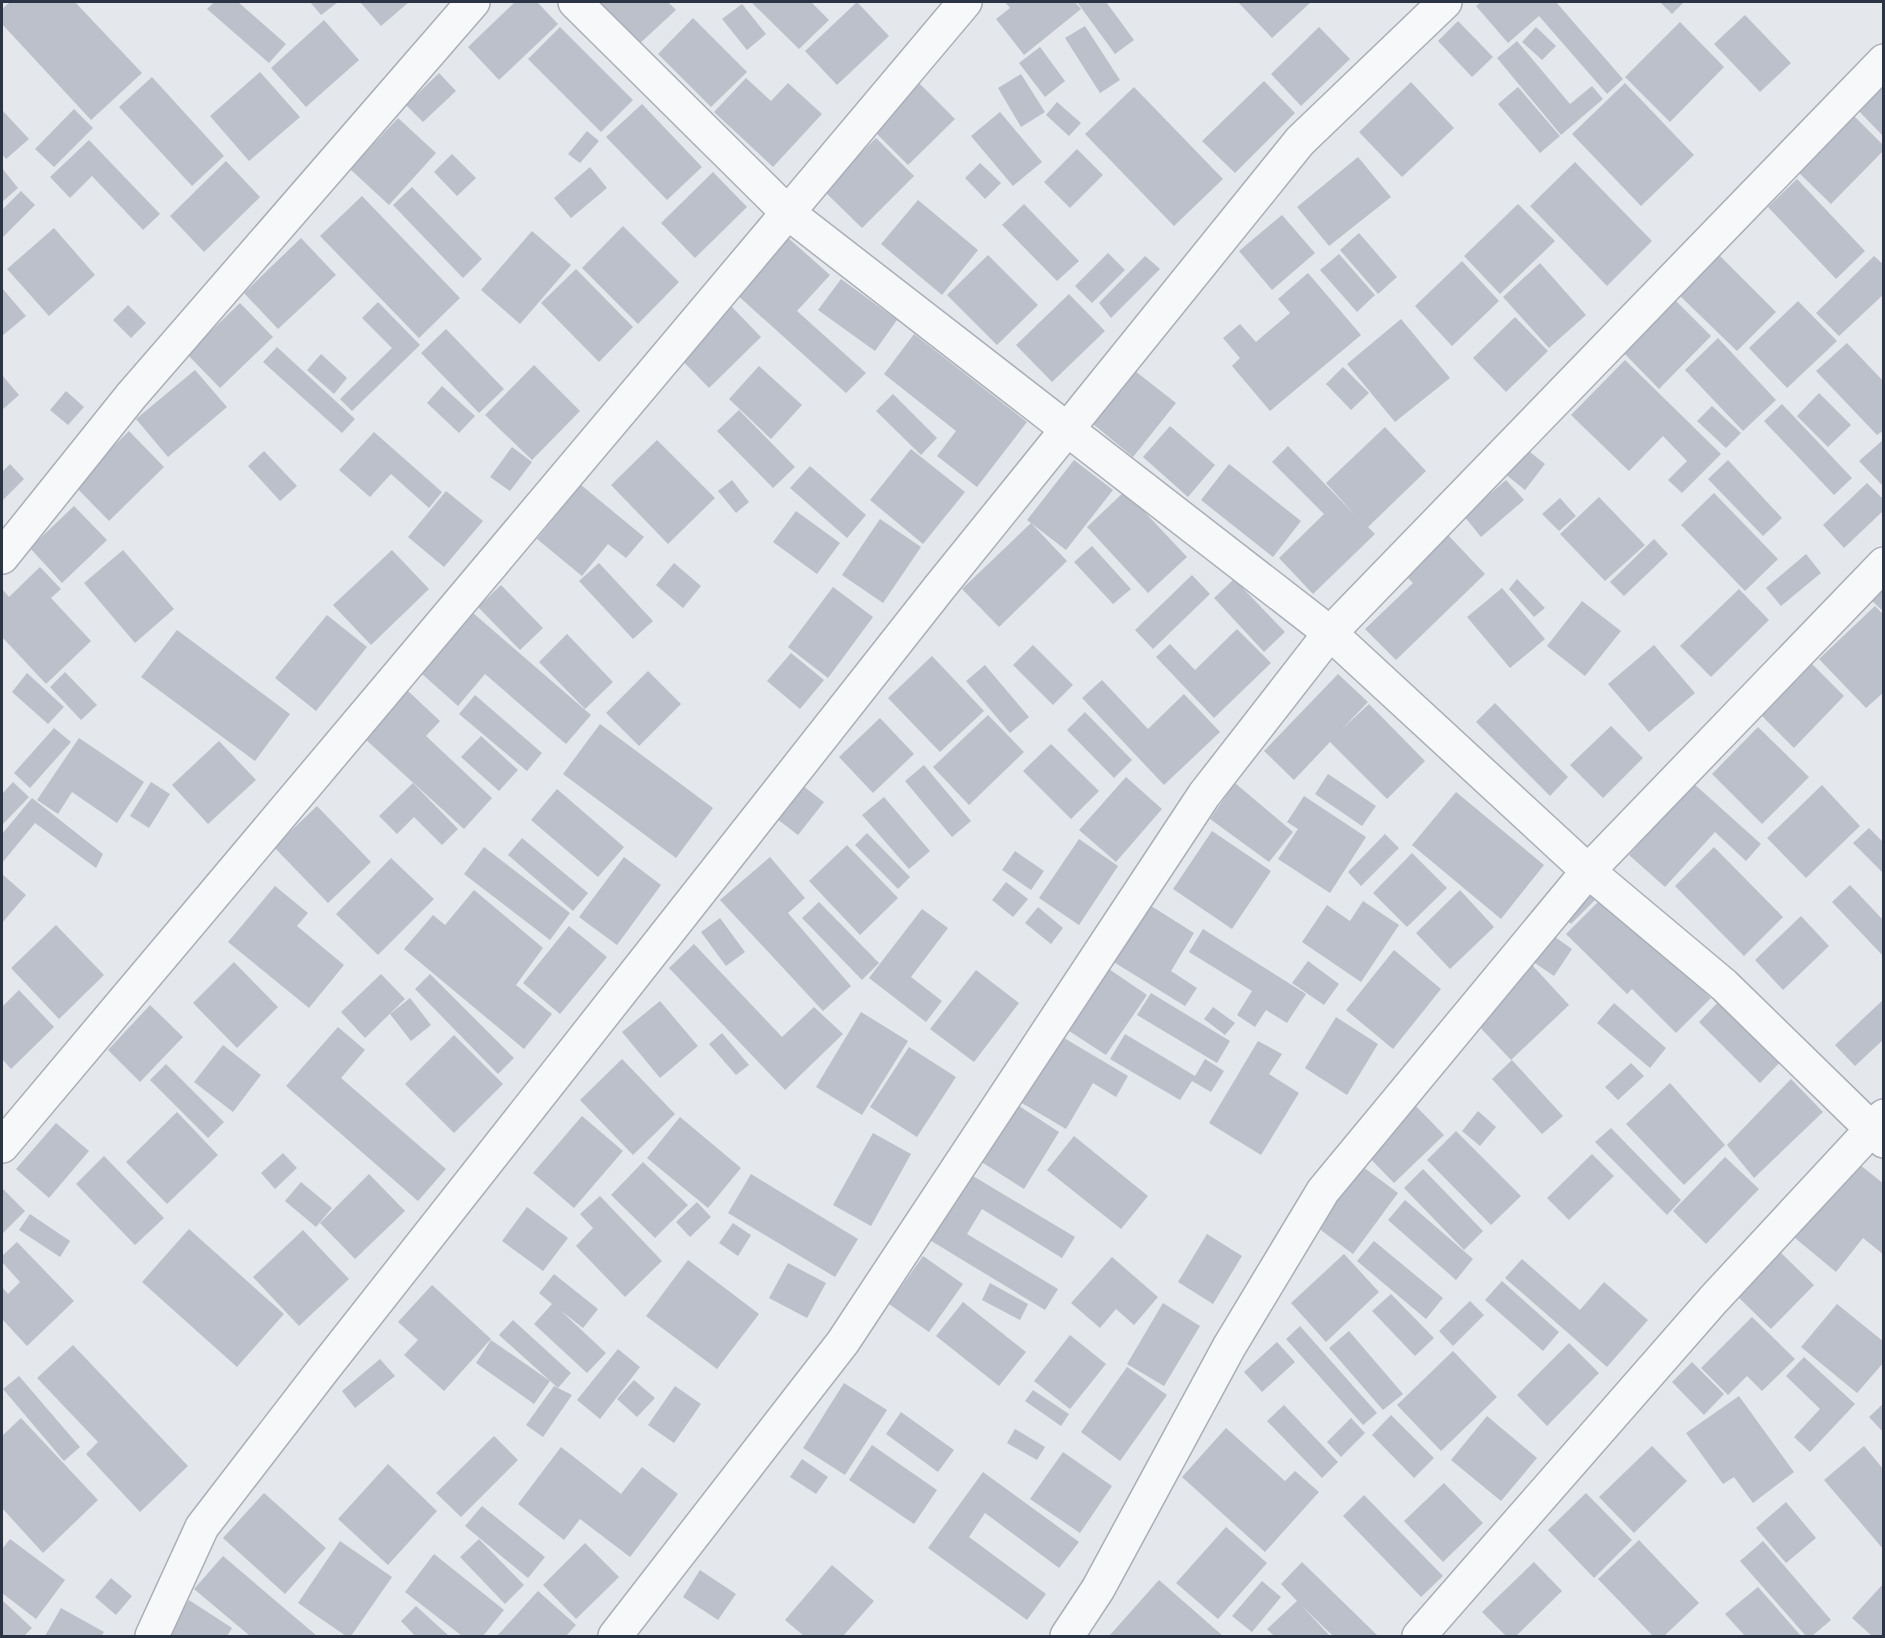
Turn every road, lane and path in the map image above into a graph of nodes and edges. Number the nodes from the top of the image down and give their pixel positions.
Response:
1 (473, 2) edge
2 (575, 2) edge
3 (965, 2) edge
4 (1445, 2) edge
5 (1884, 61) edge
6 (787, 212) junction
7 (1065, 429) junction
8 (2, 557) edge
9 (1884, 564) edge
10 (1330, 633) junction
11 (1588, 871) junction
12 (1879, 1129) edge
13 (2, 1146) edge
14 (152, 1636) edge
15 (615, 1636) edge
16 (1067, 1636) edge
17 (1419, 1636) edge

1 - 8 street
2 - 6 street
3 - 6 street
4 - 7 street
5 - 10 street
6 - 7 street
6 - 13 street
7 - 10 street
7 - 14 street
9 - 11 street
10 - 11 street
10 - 15 street
11 - 12 street
11 - 16 street
12 - 17 street

